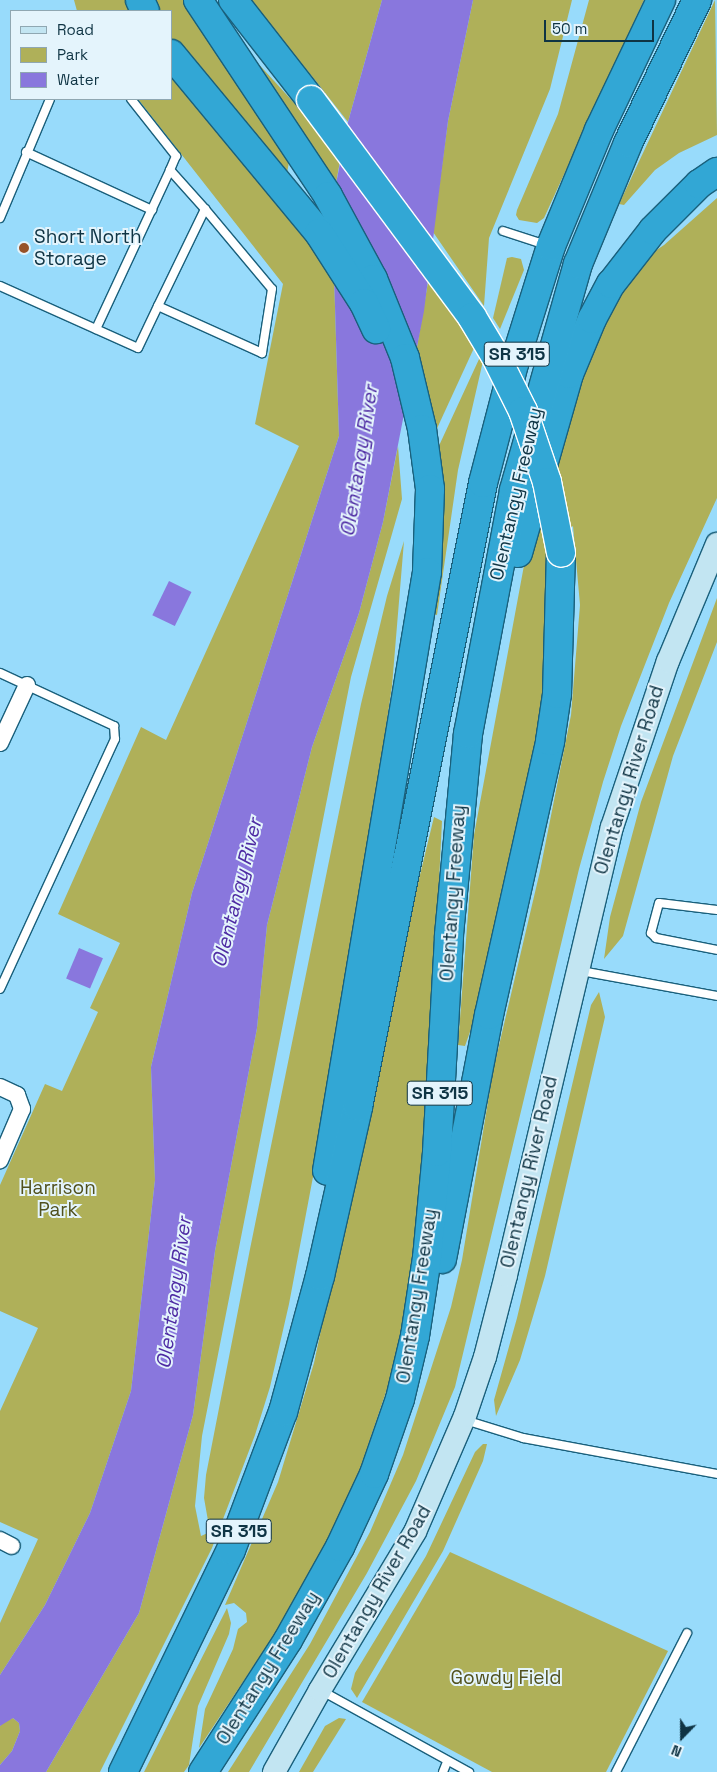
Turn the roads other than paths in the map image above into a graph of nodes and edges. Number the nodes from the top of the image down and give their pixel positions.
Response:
1 (198, 0) edge
2 (233, 0) edge
3 (661, 0) edge
4 (697, 0) edge
5 (172, 55) edge
6 (50, 100) edge
7 (132, 100) edge
8 (26, 152) junction
9 (170, 170) junction
10 (717, 172) edge
11 (205, 209) junction
12 (152, 210) junction
13 (0, 218) edge
14 (503, 231) dead end
15 (551, 246) junction
16 (0, 286) edge
17 (158, 306) junction
18 (96, 330) junction
19 (717, 544) edge
20 (417, 634) junction
21 (0, 672) edge
22 (27, 685) junction
23 (468, 734) junction
24 (0, 743) edge
25 (717, 910) edge
26 (717, 950) edge
27 (577, 970) junction
28 (0, 989) edge
29 (717, 996) edge
30 (0, 1087) edge
31 (0, 1160) edge
32 (320, 1276) junction
33 (400, 1399) junction
34 (464, 1420) junction
35 (717, 1474) edge
36 (687, 1633) dead end
37 (320, 1690) junction
38 (447, 1762) junction
39 (123, 1772) edge
40 (203, 1772) edge
41 (274, 1772) edge
42 (443, 1772) edge
43 (469, 1772) edge
44 (616, 1772) edge

1 - 20 highway
2 - 33 highway, bridge
3 - 15 highway, Olentangy Freeway / SR 315
4 - 23 highway, Olentangy Freeway / SR 315
5 - 20 highway
6 - 8 lane
7 - 9 lane
8 - 12 lane
8 - 13 lane
9 - 11 lane
9 - 12 lane
10 - 23 highway
11 - 17 lane
11 - 17 lane
12 - 18 lane
14 - 15 lane
15 - 32 highway, Olentangy Freeway / SR 315
16 - 18 lane
17 - 18 lane
19 - 27 main road, Olentangy River Road
20 - 32 highway
21 - 22 lane
22 - 24 street
22 - 28 lane
23 - 33 highway, Olentangy Freeway / SR 315
25 - 26 lane
27 - 29 lane
27 - 34 main road, Olentangy River Road
30 - 31 street
32 - 39 highway, Olentangy Freeway / SR 315
33 - 40 highway, Olentangy Freeway / SR 315
34 - 35 lane
34 - 37 main road, Olentangy River Road
36 - 44 lane
37 - 38 lane
37 - 41 main road, Olentangy River Road
38 - 42 lane
38 - 43 lane

